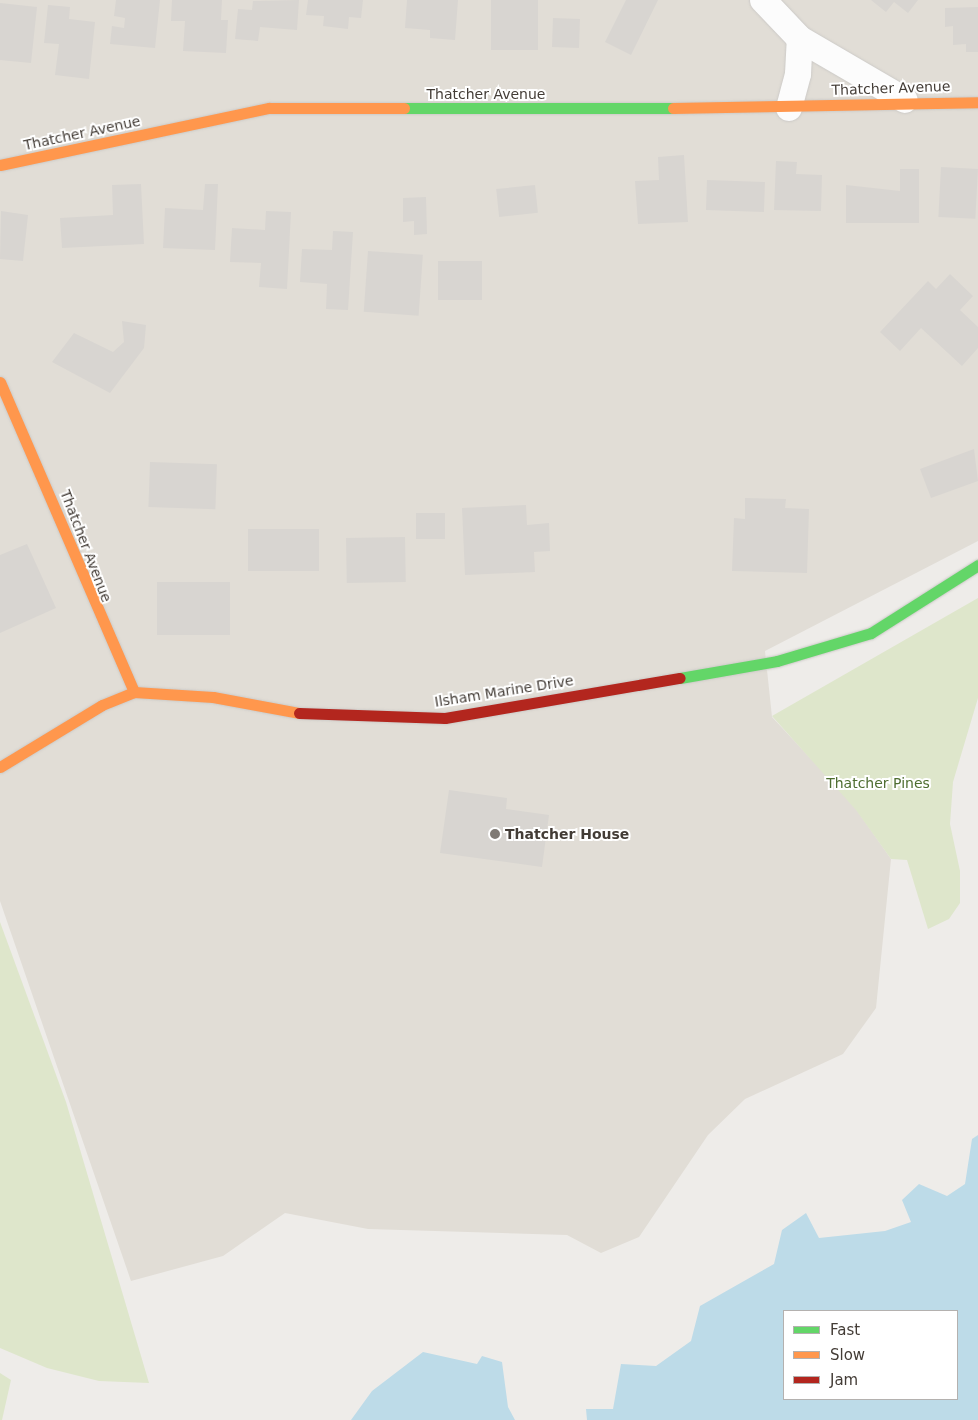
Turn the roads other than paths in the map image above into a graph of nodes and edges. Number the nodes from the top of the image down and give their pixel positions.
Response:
1 (763, 0) edge
2 (800, 39) junction
3 (905, 100) junction
4 (978, 102) edge
5 (789, 108) junction
6 (0, 165) edge
7 (0, 382) edge
8 (978, 565) edge
9 (134, 692) junction
10 (0, 767) edge

1 - 2 street
2 - 3 street
2 - 5 street
3 - 4 street, Thatcher Avenue
3 - 5 street, Thatcher Avenue
5 - 6 street, Thatcher Avenue
7 - 9 street, Thatcher Avenue
8 - 9 street, Ilsham Marine Drive
9 - 10 street, Ilsham Marine Drive

